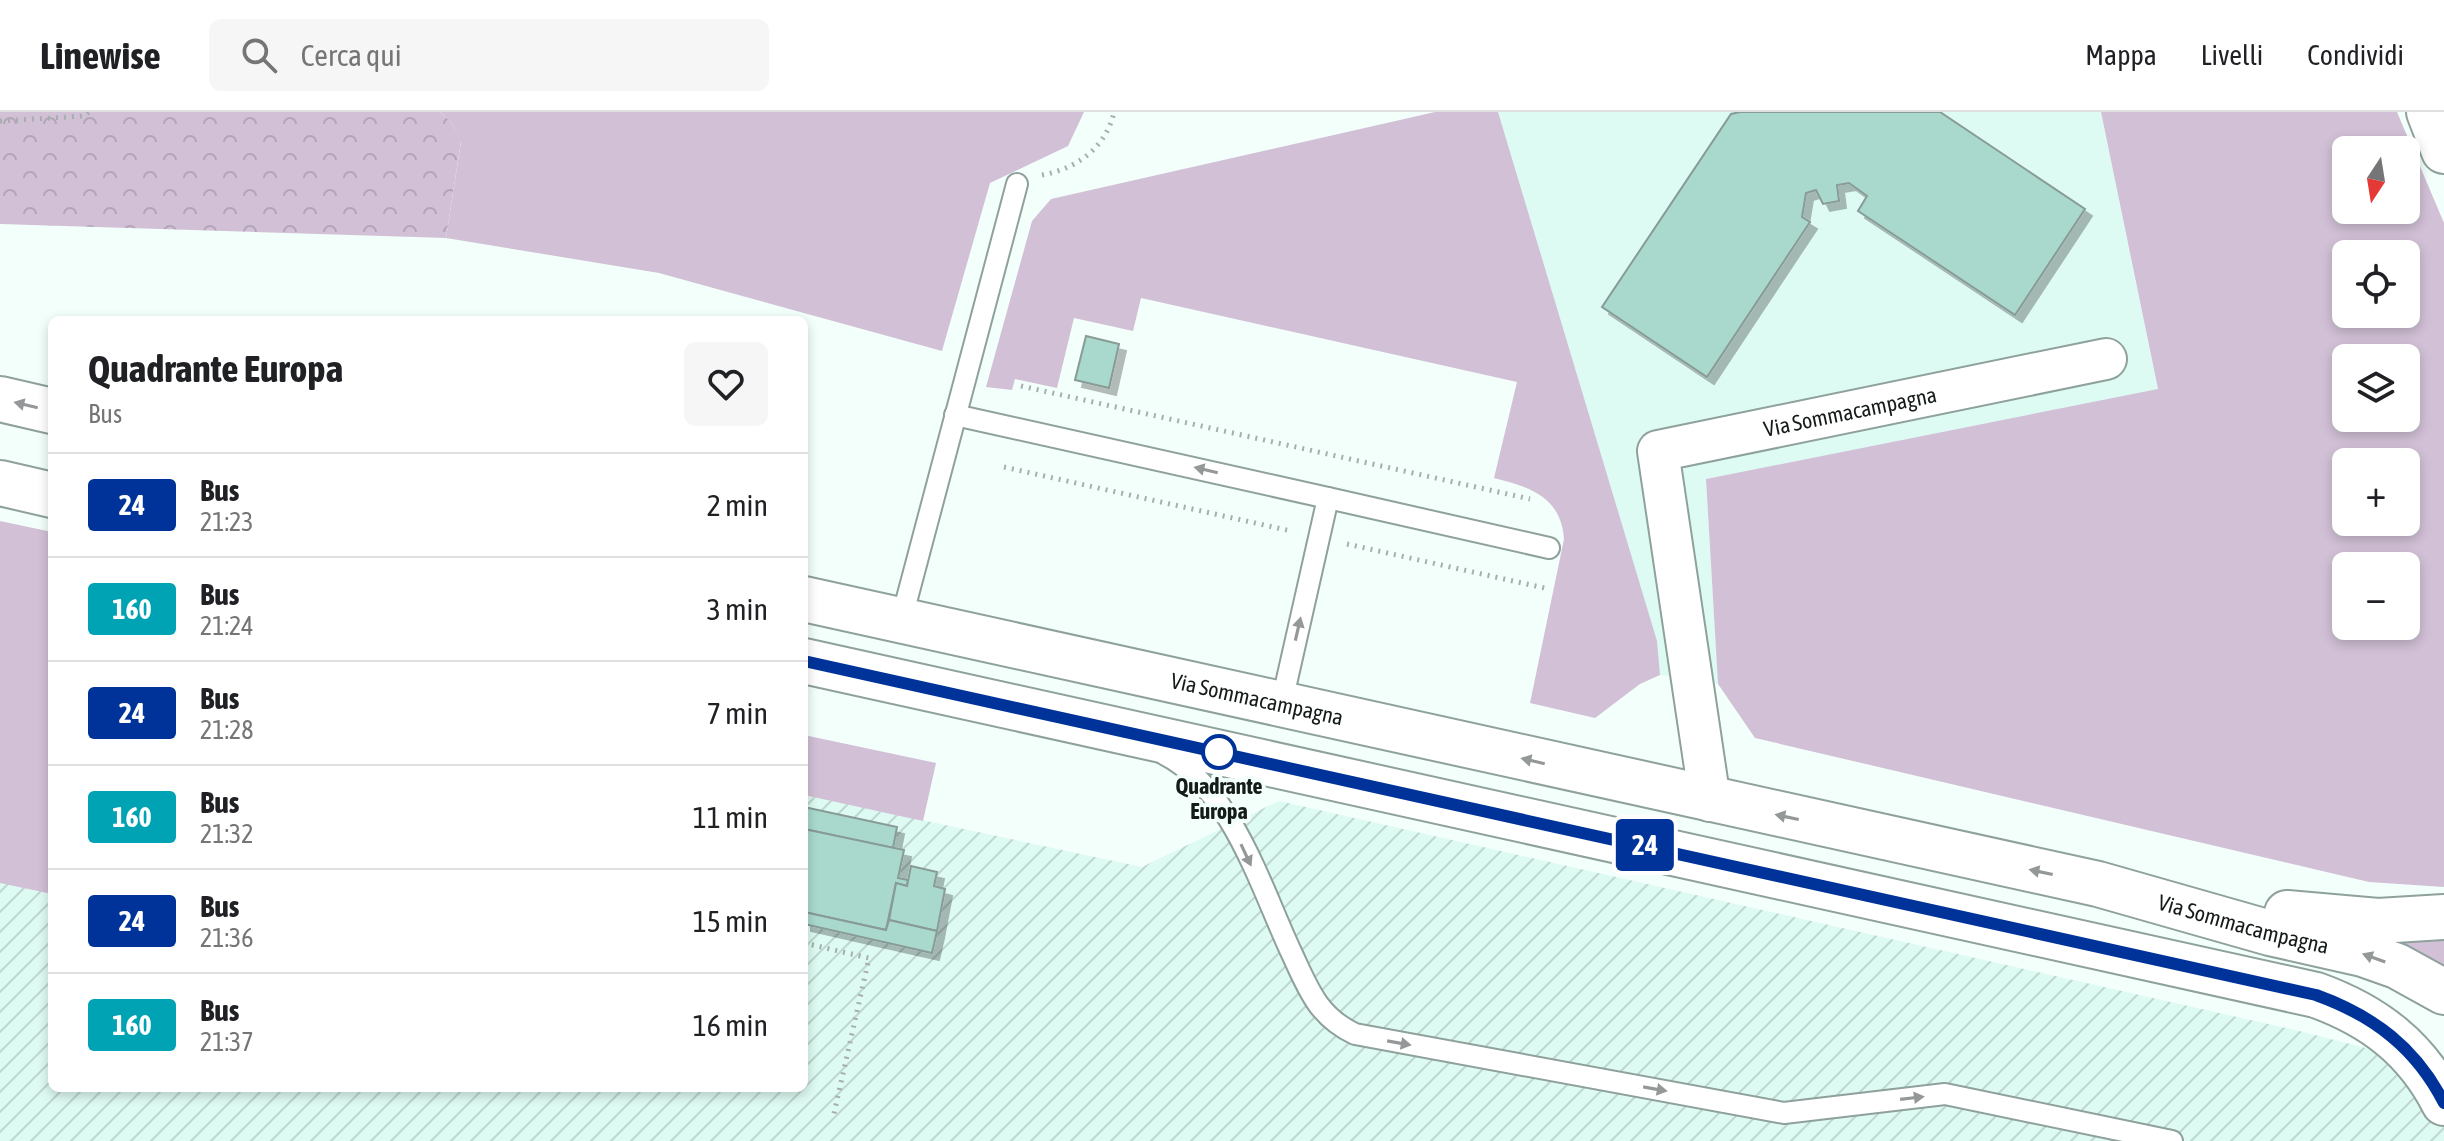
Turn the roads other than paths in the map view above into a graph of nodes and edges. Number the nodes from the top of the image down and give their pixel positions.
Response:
1 (2429, 112) edge
2 (2444, 151) edge
3 (1017, 184) road end
4 (2106, 359) dead end
5 (0, 399) edge
6 (48, 410) edge
7 (955, 415) junction
8 (0, 483) edge
9 (48, 494) edge
10 (1328, 498) junction
11 (1549, 548) dead end
12 (808, 600) edge
13 (901, 621) junction
14 (808, 662) edge
15 (1281, 706) junction
16 (1113, 730) junction
17 (1710, 801) junction
18 (2098, 884) junction
19 (2444, 917) edge
20 (2444, 992) edge
21 (2444, 1103) edge
22 (2172, 1141) edge

1 - 2 street
3 - 7 lane
4 - 17 street, Via Sommacampagna
6 -> 5 street
10 -> 7 lane
7 - 13 lane
8 - 9 street
10 - 11 lane
15 -> 10 lane
12 - 13 street, Via Sommacampagna
13 - 15 street, Via Sommacampagna
14 - 16 street
17 -> 15 street, Via Sommacampagna
16 - 21 street
16 -> 22 lane
18 -> 17 street, Via Sommacampagna
18 - 19 street
20 -> 18 street, Via Sommacampagna

